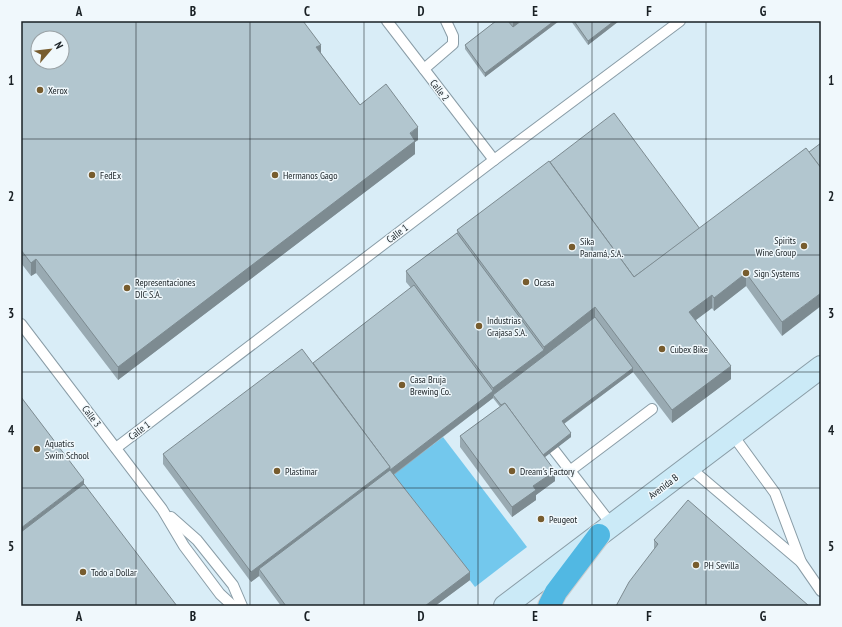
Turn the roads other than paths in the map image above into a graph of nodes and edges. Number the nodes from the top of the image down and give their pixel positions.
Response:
1 (387, 21) edge
2 (446, 21) edge
3 (680, 21) edge
4 (424, 69) junction
5 (494, 160) junction
6 (21, 324) edge
7 (821, 367) edge
8 (652, 409) dead end
9 (732, 434) junction
10 (116, 448) junction
11 (554, 450) edge
12 (688, 467) junction
13 (571, 470) junction
14 (162, 509) junction
15 (606, 530) junction
16 (801, 562) junction
17 (821, 591) edge
18 (233, 606) edge
19 (242, 606) edge
20 (505, 606) edge
21 (549, 606) edge

1 - 4 lane, Calle 2
2 - 4 lane
3 - 5 lane, Calle 1
4 - 5 lane, Calle 2
5 - 10 lane, Calle 1
6 - 10 lane, Calle 3
7 - 9 street, Avenida B
8 - 13 lane
9 - 12 street, Avenida B
9 - 16 lane
10 - 14 lane, Calle 3
11 - 13 lane
12 - 15 street, Avenida B
12 - 16 lane
13 - 15 lane
14 - 18 lane, Calle 3
14 - 19 lane, Calle 3
15 - 20 street, Avenida B
15 - 21 highway
16 - 17 lane

